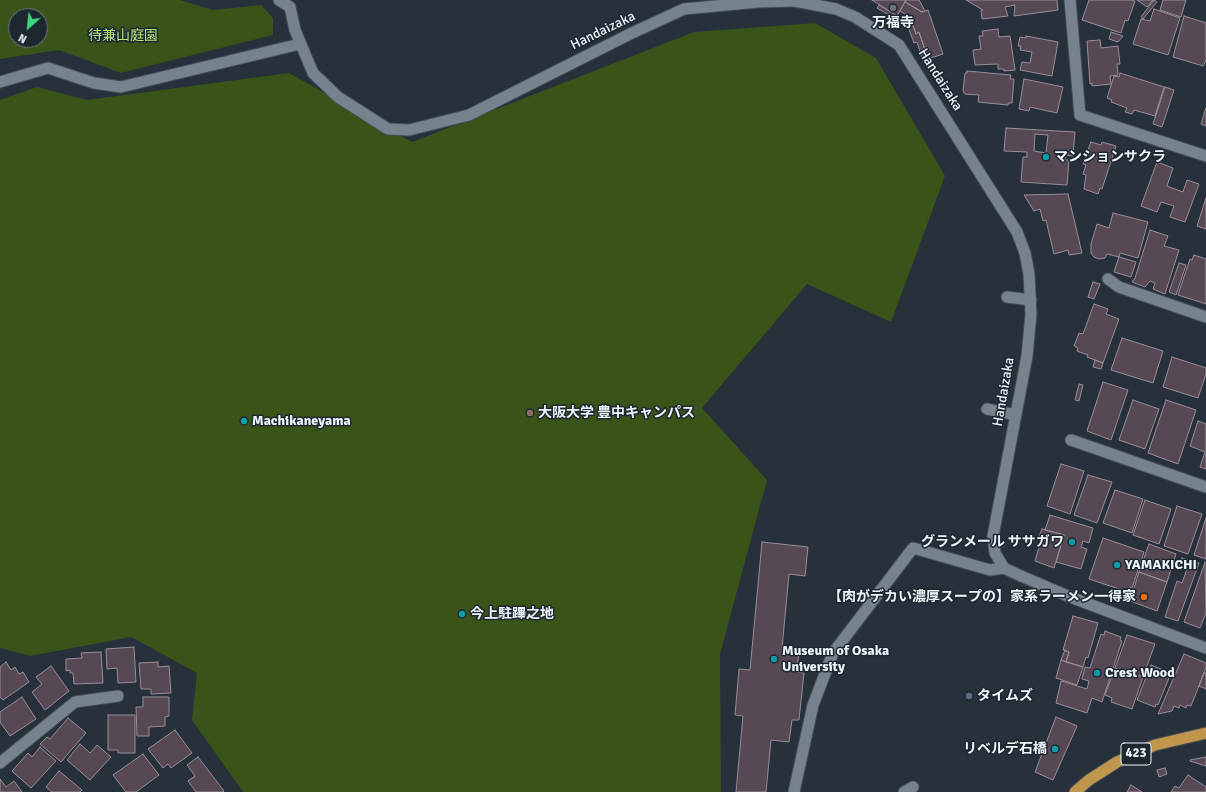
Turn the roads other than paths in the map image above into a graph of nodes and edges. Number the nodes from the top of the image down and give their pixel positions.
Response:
1 (279, 0) edge
2 (1070, 0) edge
3 (795, 1) edge
4 (300, 44) junction
5 (0, 82) edge
6 (1206, 156) edge
7 (1108, 279) dead end
8 (1007, 297) dead end
9 (1031, 300) junction
10 (1206, 316) edge
11 (987, 409) dead end
12 (1016, 415) junction
13 (1071, 440) dead end
14 (1206, 487) edge
15 (1004, 568) junction
16 (1206, 648) edge
17 (118, 696) dead end
18 (1206, 733) edge
19 (0, 763) edge
20 (794, 792) edge
21 (1075, 792) edge

1 - 4 street, Handaizaka
2 - 6 street
3 - 4 street, Handaizaka
3 - 9 street, Handaizaka
4 - 5 street
7 - 10 street
8 - 9 street
9 - 12 street, Handaizaka
11 - 12 street
12 - 15 street, Handaizaka
13 - 14 street
15 - 16 street
15 - 20 street
17 - 19 street
18 - 21 highway, 423

